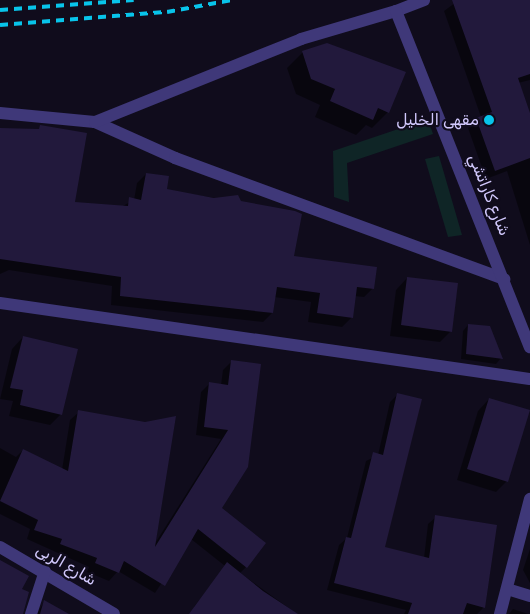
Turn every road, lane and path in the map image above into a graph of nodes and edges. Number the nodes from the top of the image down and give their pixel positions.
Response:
1 (424, 0) edge
2 (396, 10) junction
3 (0, 113) edge
4 (95, 122) junction
5 (504, 279) junction
6 (0, 303) edge
7 (530, 347) edge
8 (530, 379) edge
9 (530, 499) edge
10 (0, 547) edge
11 (45, 571) junction
12 (507, 589) junction
13 (530, 596) edge
14 (31, 614) edge
15 (114, 614) edge
16 (500, 614) edge

1 - 2 street
2 - 4 street
2 - 5 street, شارع كاراتشي
3 - 4 street
4 - 5 street
5 - 7 street, شارع كاراتشي
6 - 8 street
9 - 12 street
10 - 11 street, شارع الربى
11 - 14 street
11 - 15 street, شارع الربى
12 - 13 street
12 - 16 street

